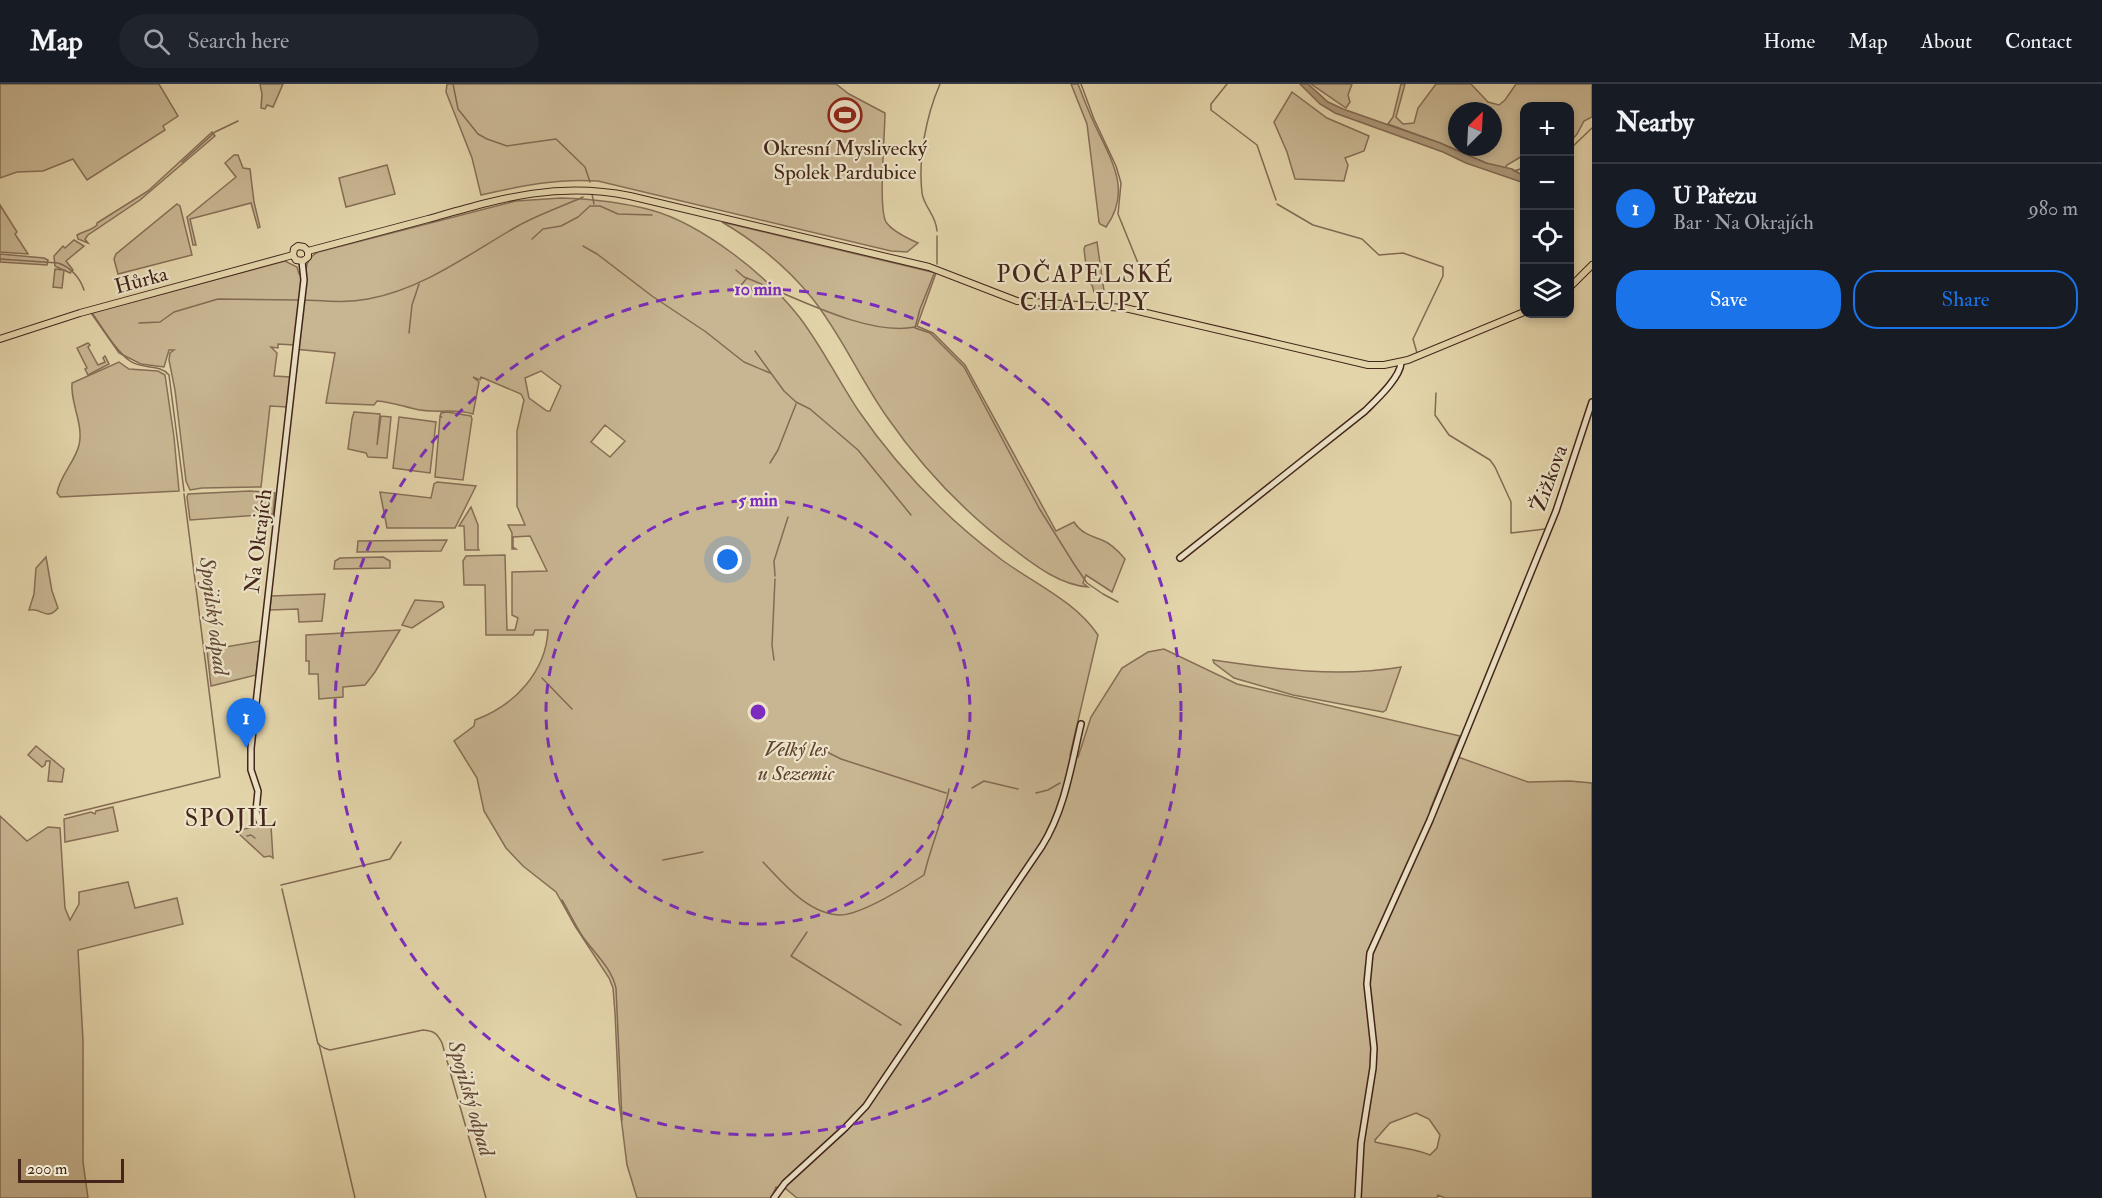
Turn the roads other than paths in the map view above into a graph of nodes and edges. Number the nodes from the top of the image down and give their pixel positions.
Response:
1 (308, 251) junction
2 (293, 255) junction
3 (303, 261) junction
4 (1592, 265) edge
5 (1574, 282) edge
6 (1520, 314) edge
7 (0, 339) edge
8 (1401, 363) junction
9 (1592, 402) edge
10 (1180, 558) dead end
11 (1081, 724) dead end
12 (260, 824) dead end
13 (774, 1198) edge
14 (1358, 1198) edge

1 - 2 main road
1 - 3 main road
1 - 8 main road
2 - 3 main road
2 - 7 main road, Hůrka
3 - 12 street, Na Okrajích
4 - 5 main road
6 - 8 main road
8 - 10 street
9 - 14 street, Žižkova
11 - 13 street

